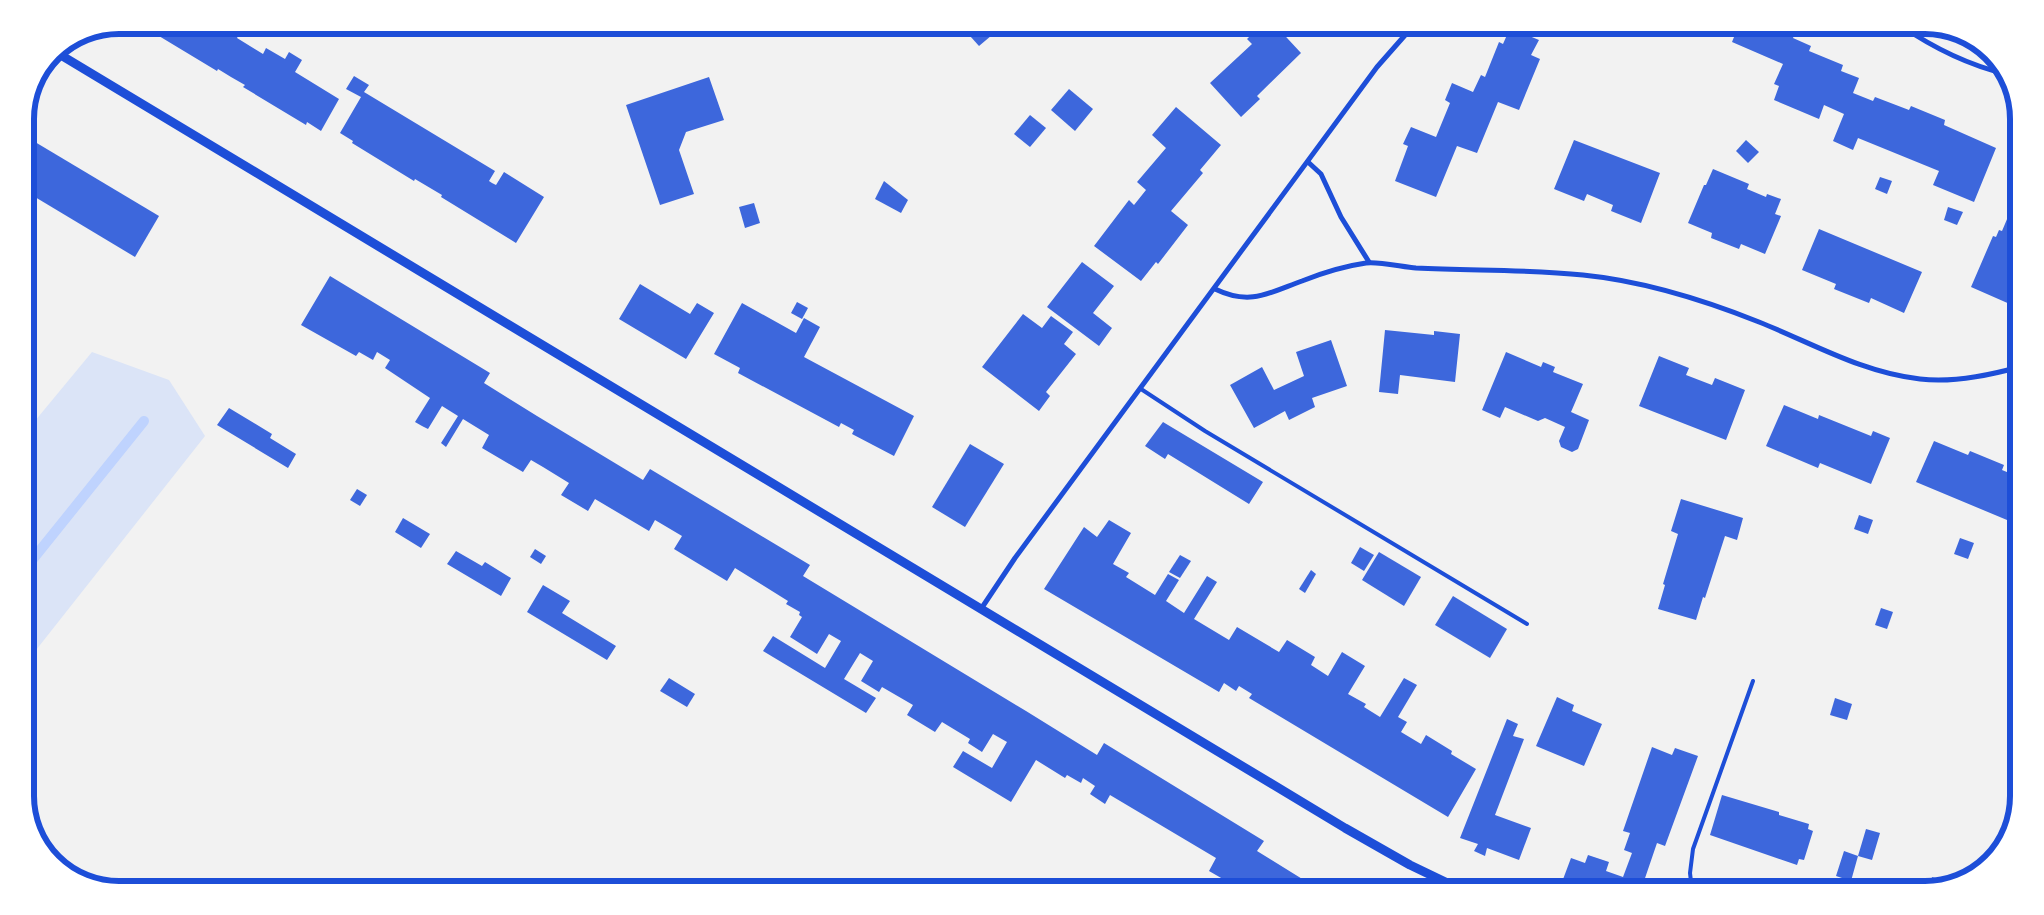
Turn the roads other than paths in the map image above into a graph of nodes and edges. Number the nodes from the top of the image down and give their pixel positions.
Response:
1 (1406, 34) edge
2 (1916, 34) edge
3 (62, 56) edge
4 (1996, 71) edge
5 (1308, 162) junction
6 (1369, 262) junction
7 (1215, 289) junction
8 (2010, 370) edge
9 (1141, 389) junction
10 (981, 609) junction
11 (1527, 624) dead end
12 (1753, 681) dead end
13 (1443, 881) edge
14 (1691, 881) edge

1 - 5 street
2 - 4 street
3 - 10 street
5 - 6 street
5 - 7 street
6 - 7 street
6 - 8 street
7 - 9 street
9 - 10 street
9 - 11 lane
10 - 13 street
12 - 14 lane

